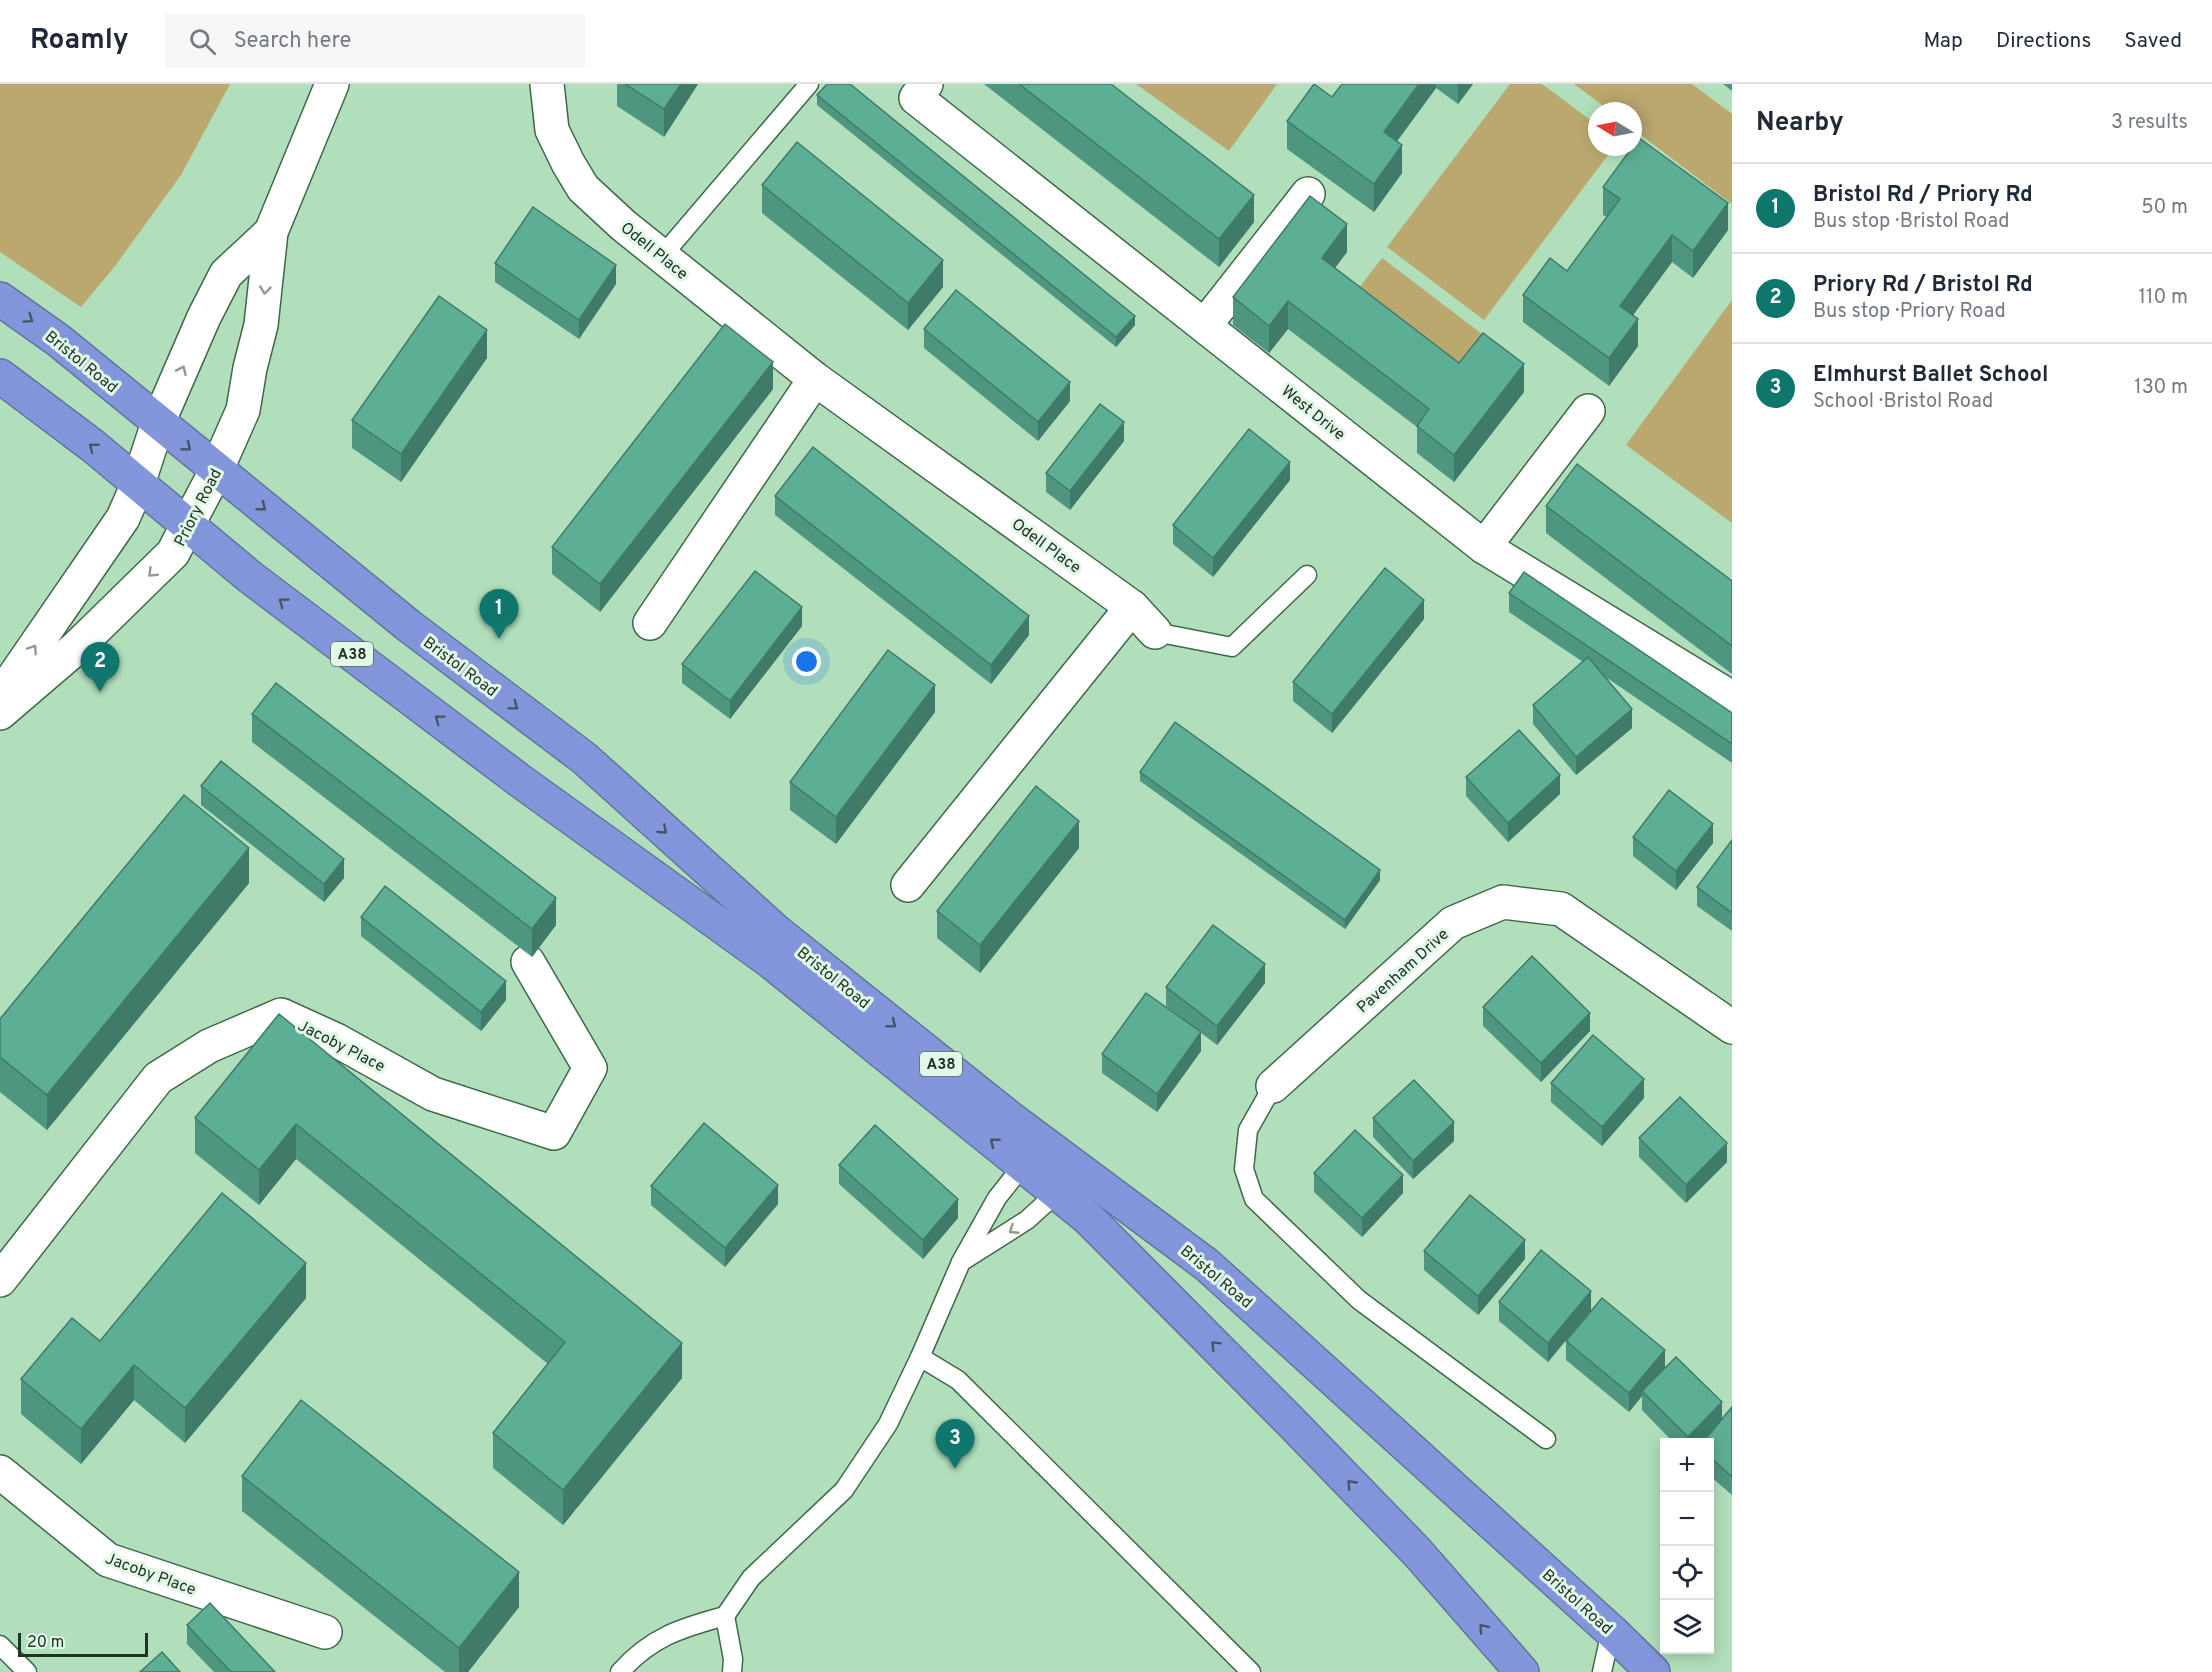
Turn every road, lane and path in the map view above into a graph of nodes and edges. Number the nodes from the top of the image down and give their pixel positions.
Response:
1 (332, 84) edge
2 (547, 84) edge
3 (809, 84) edge
4 (921, 91) edge
5 (1308, 194) edge
6 (271, 232) junction
7 (662, 256) junction
8 (0, 299) edge
9 (1205, 325) junction
10 (0, 376) edge
11 (815, 379) junction
12 (1588, 411) dead end
13 (158, 423) junction
14 (216, 471) junction
15 (138, 484) junction
16 (187, 526) junction
17 (1484, 547) junction
18 (1307, 575) dead end
19 (1132, 607) junction
20 (650, 623) dead end
21 (1155, 632) joint
22 (0, 698) edge
23 (1732, 698) edge
24 (0, 713) edge
25 (908, 885) dead end
26 (528, 962) dead end
27 (1732, 1027) edge
28 (1273, 1086) joint
29 (1032, 1153) junction
30 (1067, 1180) junction
31 (961, 1262) junction
32 (0, 1280) edge
33 (920, 1358) junction
34 (1546, 1439) dead end
35 (0, 1472) edge
36 (725, 1616) junction
37 (1611, 1631) junction
38 (325, 1632) dead end
39 (0, 1645) edge
40 (27, 1672) edge
41 (620, 1672) edge
42 (732, 1672) edge
43 (1251, 1672) edge
44 (1522, 1672) edge
45 (1602, 1672) edge
46 (1653, 1672) edge

1 - 6 street, Priory Road
2 - 7 street, Odell Place
3 - 7 lane
4 - 9 street, West Drive
5 - 9 street
13 -> 6 street, Priory Road
6 -> 14 street, Priory Road
7 - 11 street, Odell Place
8 -> 13 highway, Bristol Road / A38
9 - 17 street, West Drive
15 -> 10 highway, Bristol Road / A38
11 - 19 street, Odell Place
11 - 20 street
12 - 17 street
13 -> 14 highway, Bristol Road / A38
13 - 15 street, Priory Road
14 - 16 street, Priory Road
14 -> 29 highway, Bristol Road / A38
15 - 16 highway, Bristol Road / A38
22 -> 15 street, Priory Road
16 -> 24 street, Priory Road
29 -> 16 highway, Bristol Road / A38
17 - 23 street, West Drive
18 - 21 lane
19 - 21 street, Odell Place
19 - 25 street
26 - 32 street, Jacoby Place
27 - 28 street, Pavenham Drive
28 - 34 lane
29 - 30 highway, Bristol Road / A38
29 - 31 lane
30 -> 31 lane
30 - 37 highway, Bristol Road / A38
44 -> 30 highway, Bristol Road / A38
31 - 33 lane
33 - 36 lane
33 - 43 lane
35 - 38 street, Jacoby Place
36 - 41 lane
36 - 42 lane
37 - 45 lane
37 - 46 highway, Bristol Road / A38
39 - 40 lane

